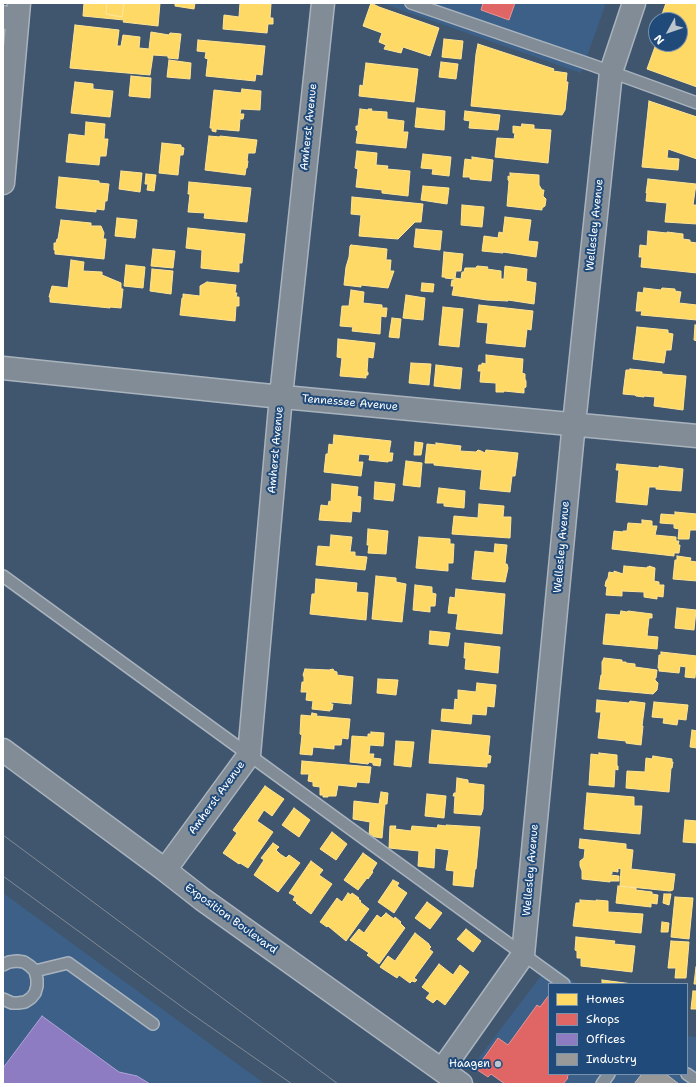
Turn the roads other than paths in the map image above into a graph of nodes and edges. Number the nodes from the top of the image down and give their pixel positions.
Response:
1 (323, 3) edge
2 (411, 3) edge
3 (634, 3) edge
4 (13, 14) edge
5 (611, 72) junction
6 (697, 103) edge
7 (3, 183) edge
8 (3, 368) edge
9 (281, 396) junction
10 (574, 424) junction
11 (697, 436) edge
12 (3, 576) edge
13 (3, 750) edge
14 (249, 755) junction
15 (165, 870) junction
16 (523, 955) junction
17 (3, 965) edge
18 (35, 971) junction
19 (563, 983) edge
20 (3, 999) edge
21 (153, 1024) dead end
22 (442, 1070) junction
23 (608, 1075) edge
24 (688, 1075) edge
25 (697, 1081) edge
26 (462, 1084) edge
27 (602, 1084) edge

1 - 9 street, Amherst Avenue
2 - 5 lane
3 - 5 street, Wellesley Avenue
4 - 7 street
5 - 6 lane
5 - 10 street, Wellesley Avenue
8 - 9 street, Tennessee Avenue
9 - 10 street, Tennessee Avenue
9 - 14 street, Amherst Avenue
10 - 11 street, Tennessee Avenue
10 - 16 street, Wellesley Avenue
12 - 14 lane
13 - 15 street, Exposition Boulevard
14 - 15 street, Amherst Avenue
14 - 16 lane
15 - 22 street, Exposition Boulevard
16 - 19 lane
16 - 22 street, Wellesley Avenue
17 - 18 lane
18 - 20 lane
18 - 21 lane
22 - 26 street, Exposition Boulevard
23 - 27 lane
24 - 25 lane

